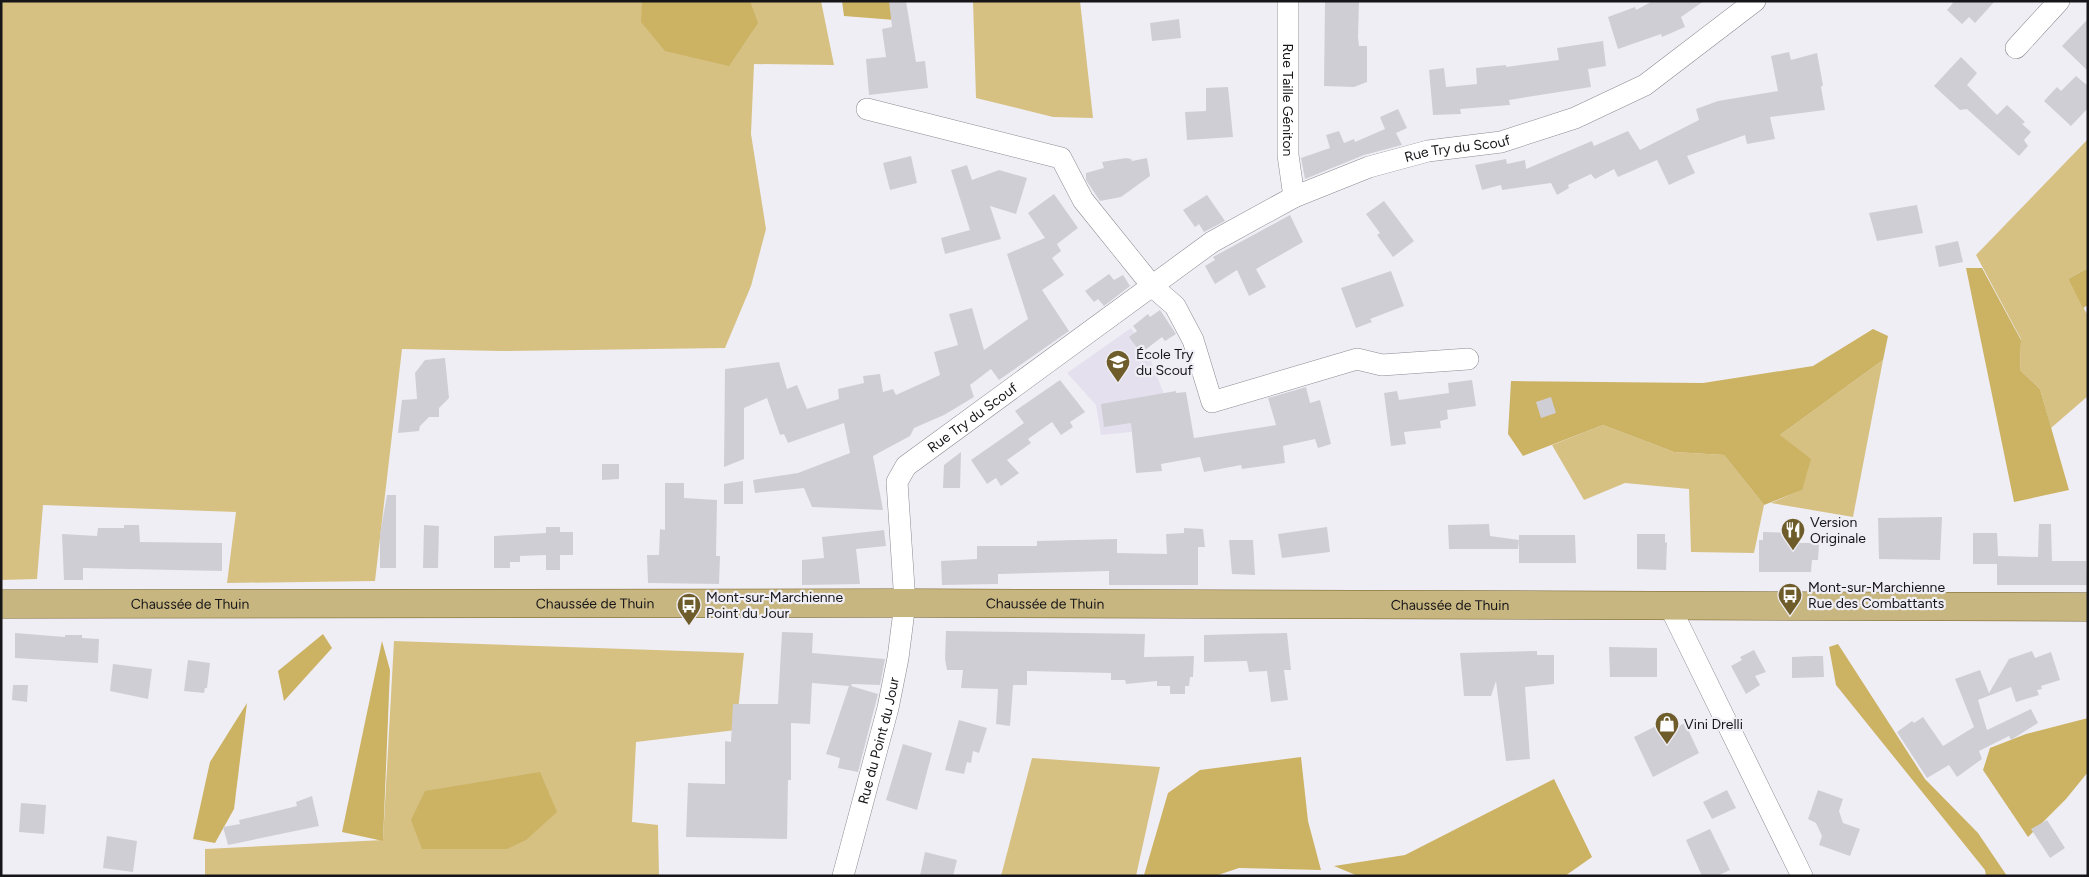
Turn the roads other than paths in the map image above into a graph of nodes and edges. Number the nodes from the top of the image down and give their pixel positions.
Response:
1 (1288, 1) edge
2 (1755, 1) edge
3 (2059, 1) edge
4 (2016, 48) dead end
5 (867, 109) dead end
6 (1294, 198) junction
7 (1153, 287) junction
8 (1468, 359) dead end
9 (905, 603) junction
10 (1, 604) edge
11 (1670, 607) junction
12 (2088, 607) edge
13 (843, 876) edge
14 (1802, 876) edge

1 - 6 street, Rue Taille Géniton
2 - 6 street, Rue Try du Scouf
3 - 4 street
5 - 7 street
6 - 7 street, Rue Try du Scouf
7 - 8 street
7 - 9 street, Rue Try du Scouf
9 - 10 main road, Chaussée de Thuin
9 - 11 main road, Chaussée de Thuin
9 - 13 street, Rue du Point du Jour
11 - 12 main road, Chaussée de Thuin
11 - 14 street

